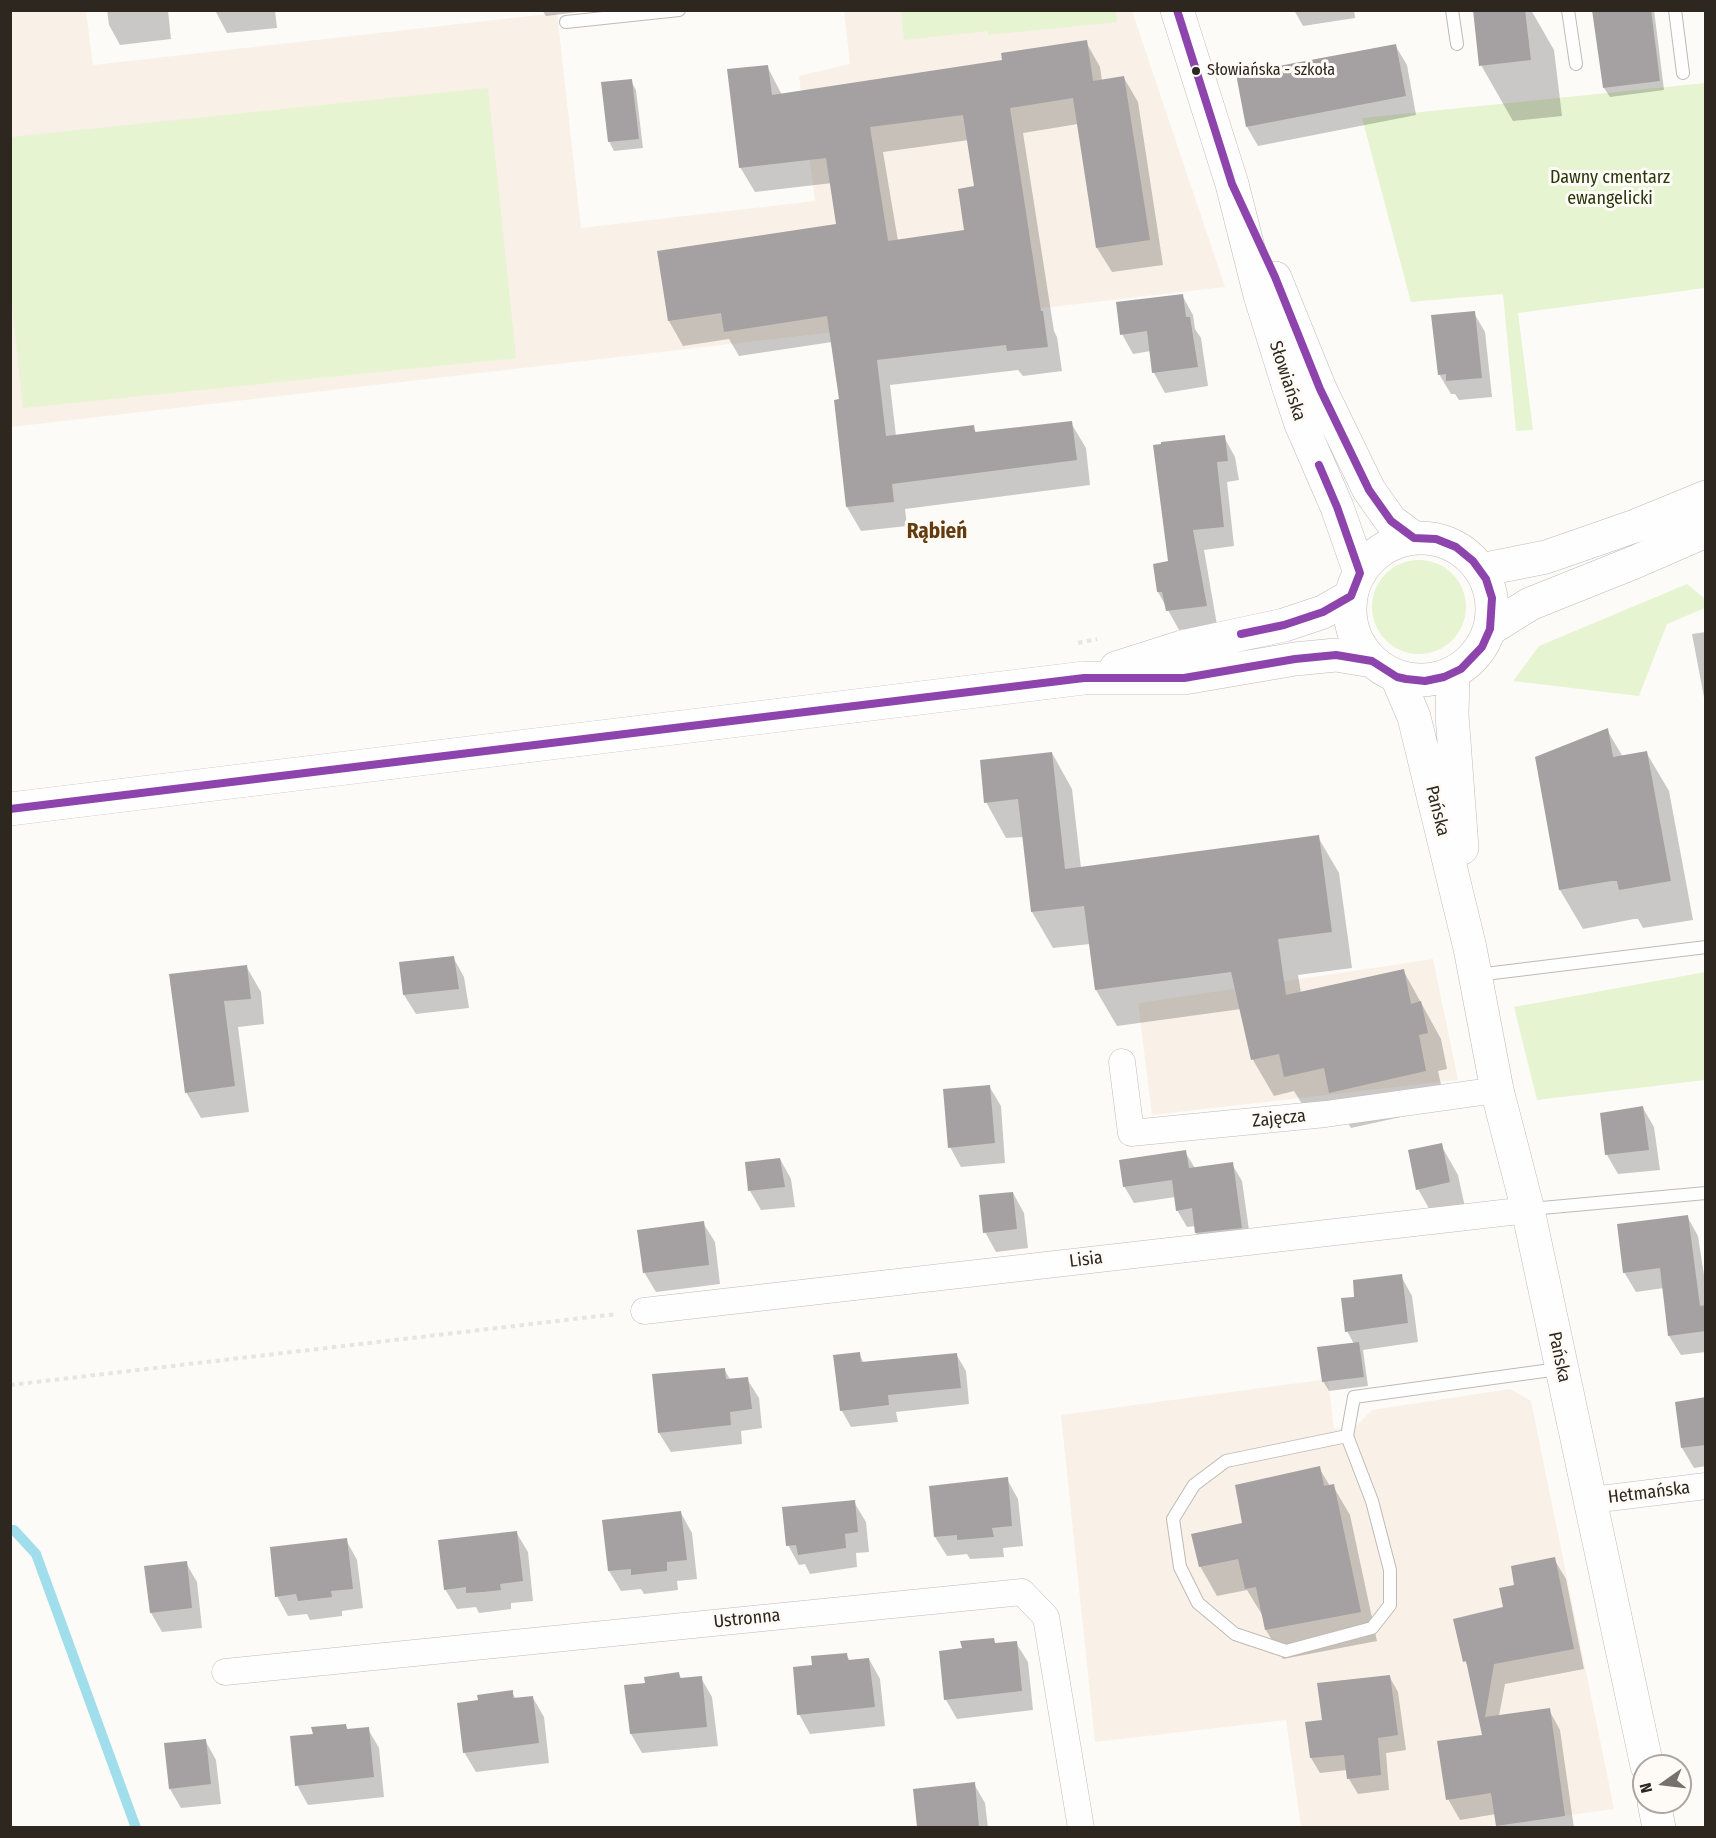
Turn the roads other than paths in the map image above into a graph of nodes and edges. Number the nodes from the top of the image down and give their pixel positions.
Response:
1 (679, 10) edge
2 (1452, 10) edge
3 (1568, 10) edge
4 (1675, 10) edge
5 (1180, 11) edge
6 (566, 22) dead end
7 (1457, 44) dead end
8 (1576, 64) dead end
9 (1683, 73) dead end
10 (1232, 184) junction
11 (1706, 496) edge
12 (1706, 531) edge
13 (1414, 538) junction
14 (1481, 570) junction
15 (1356, 584) junction
16 (1490, 629) junction
17 (1384, 669) junction
18 (1453, 674) junction
19 (1084, 678) junction
20 (10, 809) edge
21 (1706, 947) edge
22 (1473, 962) junction
23 (1122, 1062) dead end
24 (1497, 1090) junction
25 (1706, 1192) edge
26 (1528, 1210) junction
27 (644, 1311) road end
28 (1562, 1371) junction
29 (1347, 1436) junction
30 (1706, 1486) edge
31 (1592, 1500) junction
32 (225, 1672) dead end
33 (1645, 1754) edge
34 (1081, 1827) edge

1 - 6 lane
2 - 7 lane
3 - 8 lane
4 - 9 lane
5 - 10 main road, Słowiańska
10 - 13 main road, Słowiańska
10 - 15 main road, Słowiańska
11 - 14 main road
12 - 16 main road
13 - 14 main road
13 - 15 main road
14 - 16 main road
15 - 17 main road
15 - 19 main road
16 - 18 main road
17 - 18 main road
17 - 19 main road
17 - 22 main road, Pańska
18 - 22 main road, Pańska
19 - 20 main road
21 - 22 lane
22 - 24 main road, Pańska
23 - 24 street, Zajęcza
24 - 26 main road, Pańska
25 - 26 lane
26 - 27 street, Lisia
26 - 28 main road, Pańska
28 - 29 lane
28 - 31 main road, Pańska
29 - 29 lane
30 - 31 street, Hetmańska
31 - 33 main road, Pańska
32 - 34 street, Ustronna

